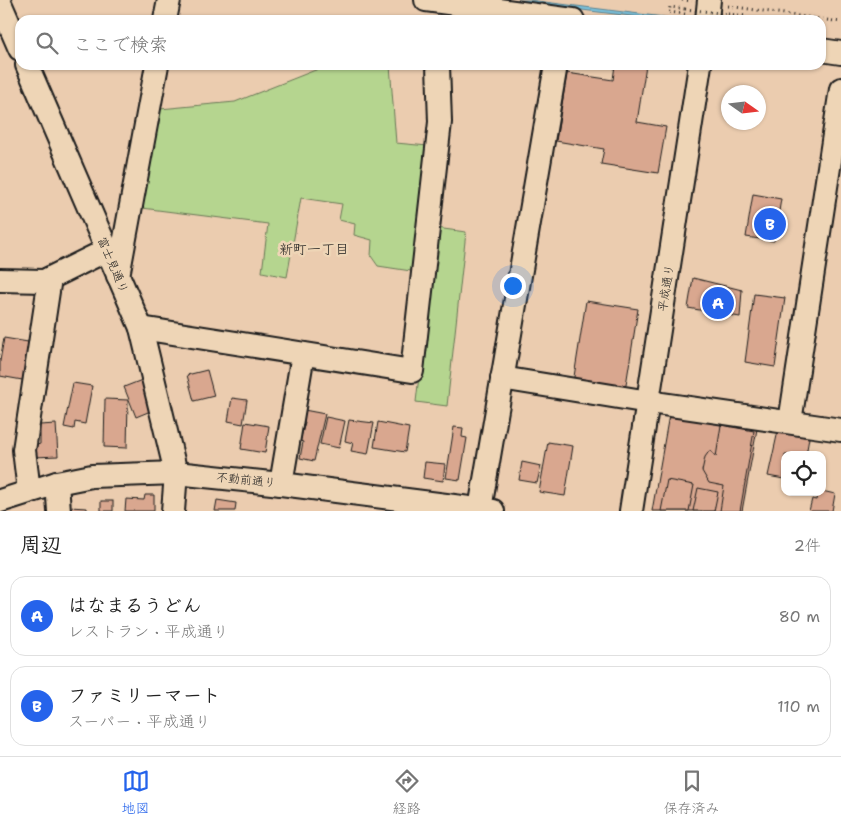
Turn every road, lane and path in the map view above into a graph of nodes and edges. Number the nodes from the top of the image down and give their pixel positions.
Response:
1 (169, 0) edge
2 (682, 0) edge
3 (0, 2) edge
4 (433, 5) edge
5 (713, 9) edge
6 (685, 14) dead end
7 (167, 15) edge
8 (522, 15) edge
9 (742, 15) edge
10 (772, 15) edge
11 (826, 20) edge
12 (841, 22) edge
13 (15, 37) edge
14 (826, 51) edge
15 (841, 53) edge
16 (29, 70) edge
17 (156, 70) edge
18 (438, 70) edge
19 (555, 70) edge
20 (699, 70) edge
21 (841, 89) edge
22 (107, 250) junction
23 (118, 276) junction
24 (50, 278) junction
25 (0, 280) edge
26 (141, 328) junction
27 (304, 354) junction
28 (502, 378) junction
29 (649, 402) junction
30 (790, 422) junction
31 (841, 430) edge
32 (176, 473) junction
33 (57, 483) junction
34 (281, 484) junction
35 (29, 491) junction
36 (0, 500) edge
37 (486, 510) edge
38 (59, 511) edge
39 (172, 511) edge
40 (631, 511) edge

1 - 7 street
2 - 5 path
3 - 13 street
4 - 8 street
5 - 6 path, bridge
5 - 9 path
5 - 10 path
11 - 12 path
14 - 15 street
16 - 22 street, 富士見通り
17 - 23 street
18 - 27 street
19 - 28 street
20 - 29 street, 平成通り
21 - 30 street
22 - 23 street, 富士見通り
22 - 24 street
23 - 26 street, 富士見通り
24 - 25 street
24 - 35 street
26 - 27 street
26 - 32 street, 富士見通り
27 - 34 street
28 - 29 street
28 - 37 street
29 - 30 street
29 - 40 street, 平成通り
30 - 31 street
32 - 33 street, 不動前通り
32 - 34 street, 不動前通り
32 - 39 street, 富士見通り
33 - 35 street, 不動前通り
33 - 38 street
34 - 37 street, 不動前通り
35 - 36 street, 不動前通り

